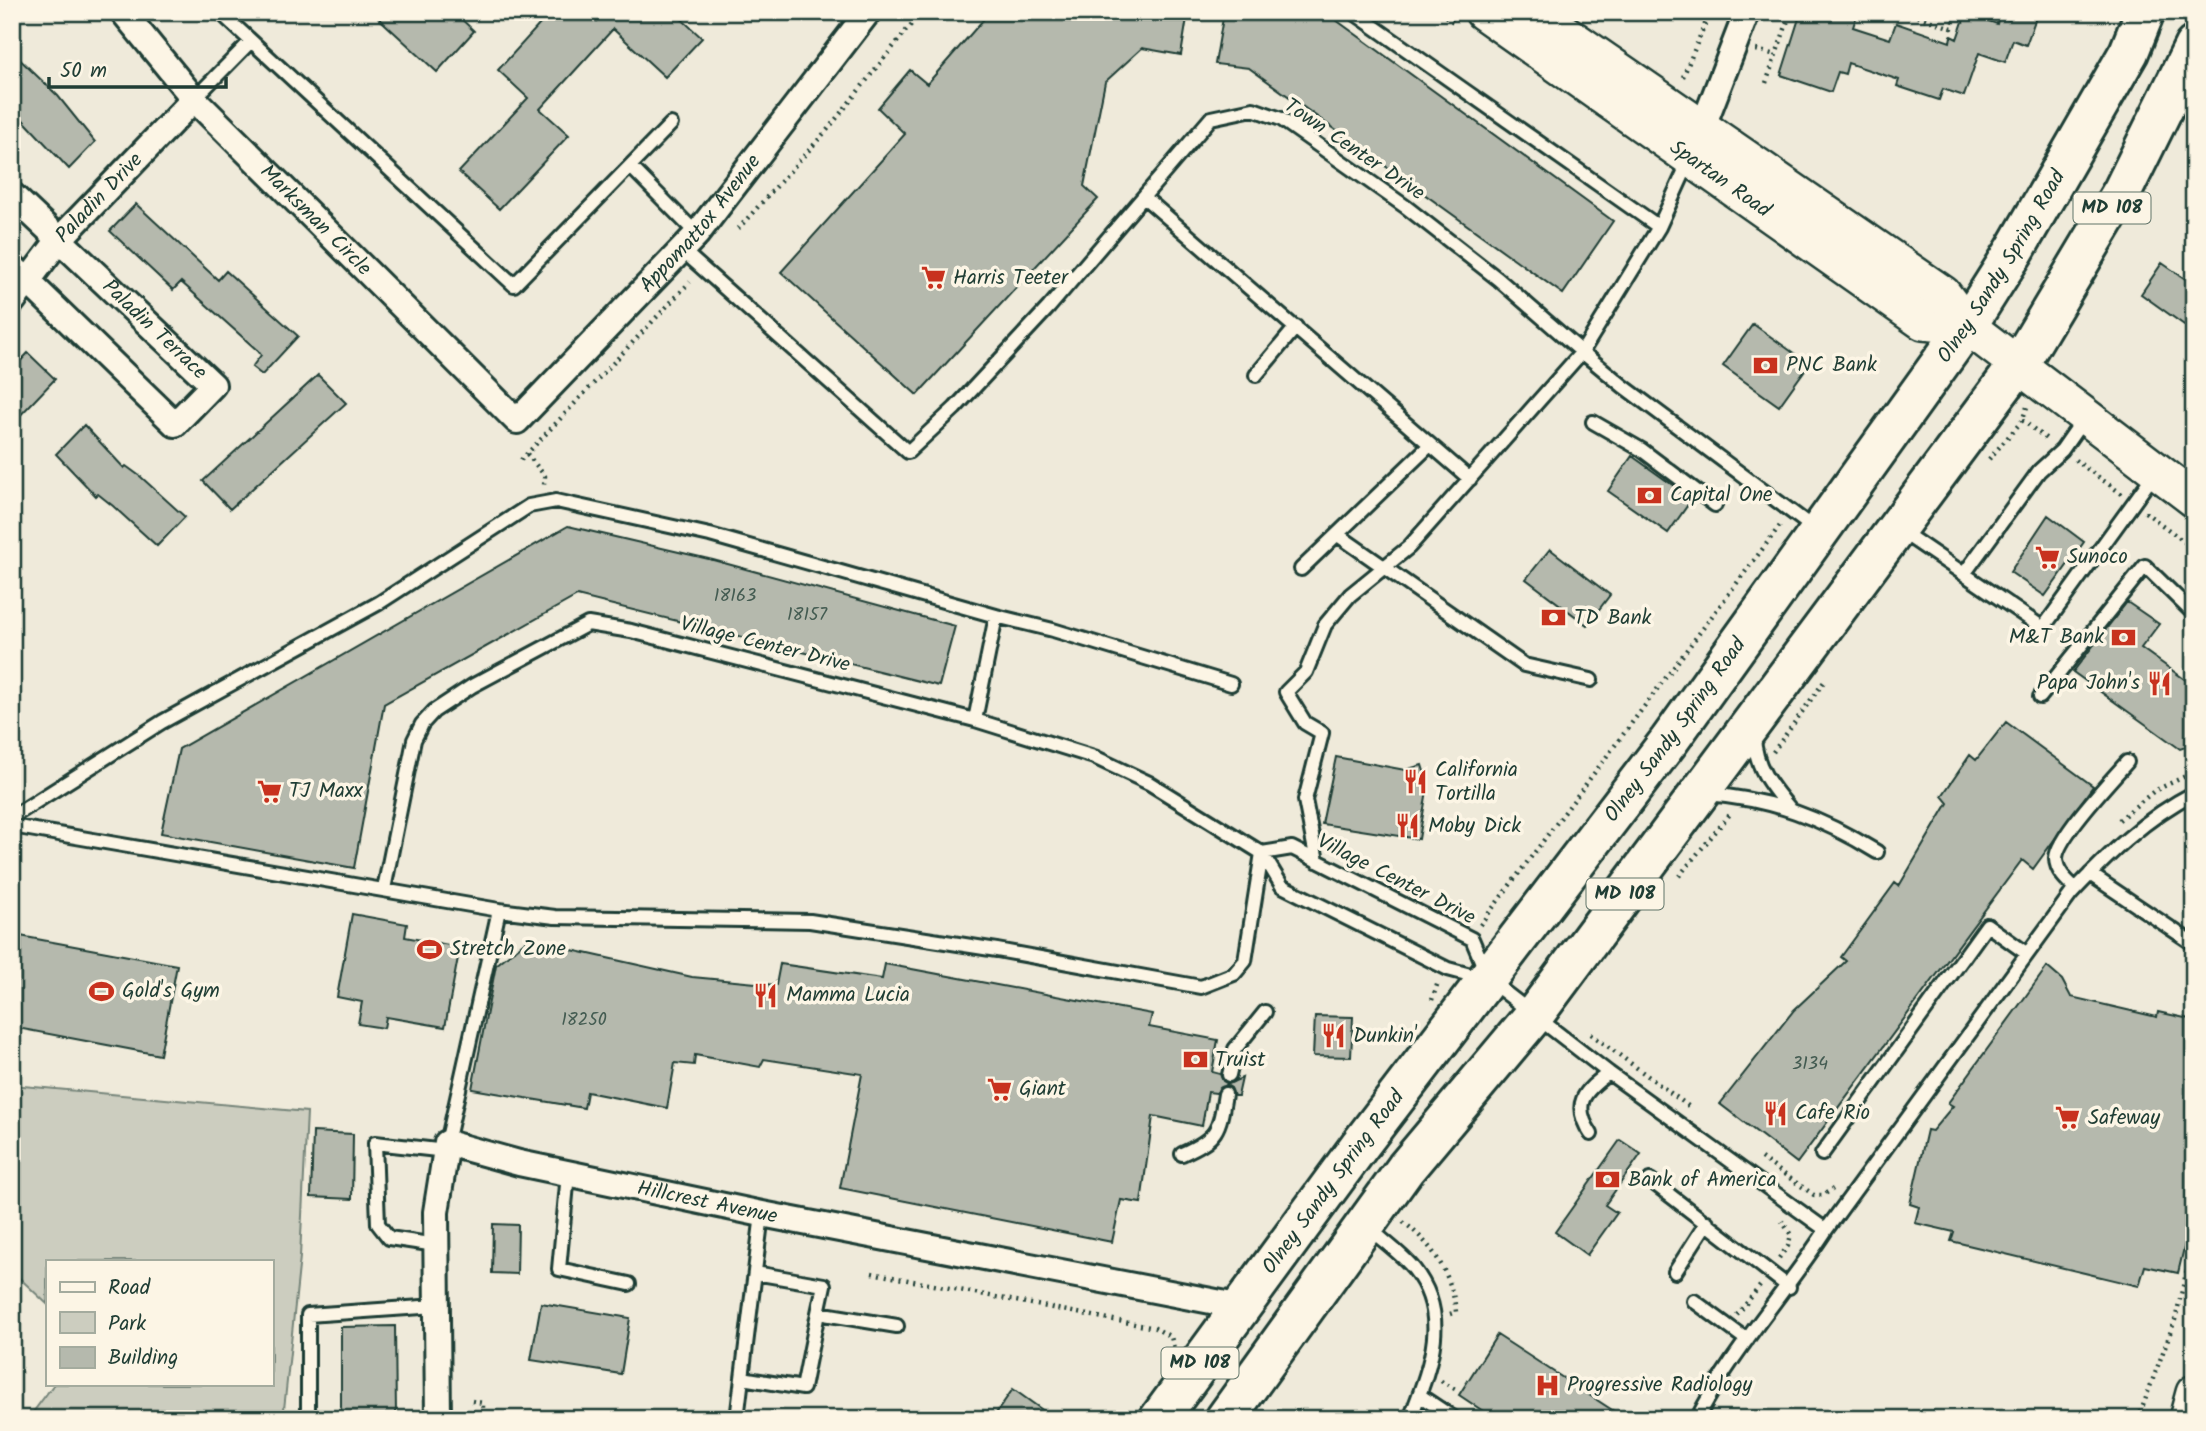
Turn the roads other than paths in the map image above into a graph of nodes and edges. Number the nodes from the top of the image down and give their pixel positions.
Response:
1 (123, 12) edge
2 (220, 12) edge
3 (868, 12) edge
4 (1353, 12) edge
5 (1483, 12) edge
6 (1534, 12) edge
7 (1747, 12) edge
8 (2145, 12) edge
9 (251, 41) junction
10 (2194, 46) edge
11 (194, 99) junction
12 (671, 124) dead end
13 (1697, 141) junction
14 (631, 166) junction
15 (12, 195) edge
16 (1144, 197) junction
17 (1660, 227) junction
18 (58, 240) junction
19 (689, 242) junction
20 (19, 274) edge
21 (12, 302) edge
22 (1967, 326) junction
23 (1296, 327) junction
24 (1582, 352) junction
25 (2019, 364) junction
26 (1256, 375) dead end
27 (2087, 415) junction
28 (517, 421) joint
29 (1593, 422) dead end
30 (1430, 445) junction
31 (2157, 469) junction
32 (1470, 479) junction
33 (2194, 499) edge
34 (1715, 505) dead end
35 (1805, 522) junction
36 (1897, 529) junction
37 (1338, 535) junction
38 (1301, 569) dead end
39 (1384, 569) junction
40 (1964, 574) junction
41 (2194, 614) edge
42 (996, 616) junction
43 (1591, 680) dead end
44 (1231, 684) dead end
45 (2040, 697) dead end
46 (975, 720) junction
47 (1754, 723) junction
48 (2127, 762) dead end
49 (1700, 793) junction
50 (2194, 793) edge
51 (1790, 809) junction
52 (12, 817) edge
53 (12, 825) edge
54 (1877, 852) dead end
55 (1262, 853) junction
56 (1317, 861) junction
57 (2090, 874) junction
58 (384, 889) junction
59 (2076, 889) junction
60 (499, 910) junction
61 (2194, 944) edge
62 (2026, 953) junction
63 (1489, 980) junction
64 (1265, 1012) dead end
65 (1535, 1014) junction
66 (1609, 1073) junction
67 (1224, 1075) dead end
68 (1221, 1093) dead end
69 (1591, 1134) dead end
70 (446, 1147) junction
71 (1182, 1154) dead end
72 (1822, 1154) dead end
73 (568, 1174) junction
74 (1650, 1180) dead end
75 (762, 1214) junction
76 (1707, 1222) junction
77 (1364, 1224) junction
78 (1826, 1230) junction
79 (436, 1245) junction
80 (1675, 1272) dead end
81 (755, 1273) junction
82 (629, 1283) dead end
83 (1789, 1287) junction
84 (1695, 1301) dead end
85 (436, 1306) junction
86 (1242, 1307) junction
87 (818, 1313) junction
88 (897, 1326) dead end
89 (1747, 1340) junction
90 (742, 1378) junction
91 (1419, 1395) junction
92 (1236, 1411) edge
93 (308, 1419) edge
94 (438, 1419) edge
95 (737, 1419) edge
96 (1159, 1419) edge
97 (1410, 1419) edge
98 (1455, 1419) edge
99 (1697, 1419) edge

1 - 11 street, Marksman Circle
2 - 9 lane
3 - 19 street, Appomattox Avenue
4 - 17 lane
5 - 13 street, Spartan Road
6 - 13 street, Spartan Road
7 - 13 street
8 - 22 main road, Olney Sandy Spring Road / MD 108
9 - 11 lane
9 - 14 lane
10 - 25 main road, MD 108
11 - 18 street, Paladin Drive
11 - 28 street, Marksman Circle
12 - 14 lane
13 - 17 lane
13 - 22 street, Spartan Road
14 - 19 lane
15 - 18 street, Paladin Terrace
16 - 19 lane, Town Center Drive
16 - 23 lane
16 - 24 lane, Town Center Drive
17 - 24 lane
18 - 20 street, Paladin Drive
18 - 20 street, Paladin Terrace
19 - 28 street, Appomattox Avenue
20 - 21 street, Paladin Drive
22 - 25 street, Spartan Road
22 - 35 main road, Olney Sandy Spring Road / MD 108
23 - 26 lane
23 - 30 lane
24 - 32 lane
24 - 35 lane, Town Center Drive
25 - 27 street, Spartan Road
25 - 36 main road, MD 108
27 - 31 street, Spartan Road
27 - 40 lane
29 - 34 lane
30 - 32 lane
30 - 37 lane
31 - 33 street, Spartan Road
31 - 40 lane
32 - 39 lane
35 - 63 main road, Olney Sandy Spring Road / MD 108
36 - 40 lane
36 - 47 main road, MD 108
37 - 38 lane
37 - 39 lane
39 - 43 lane
39 - 56 lane
41 - 45 lane
42 - 44 lane
42 - 46 lane
42 - 52 lane
46 - 55 lane, Village Center Drive
46 - 58 lane, Village Center Drive
47 - 49 main road, MD 108
47 - 51 lane
48 - 59 lane
49 - 51 lane
49 - 65 main road, MD 108
50 - 57 lane
51 - 54 lane
53 - 58 lane
55 - 56 lane, Village Center Drive
55 - 60 lane
55 - 63 lane, Village Center Drive
56 - 63 lane, Village Center Drive
57 - 59 lane
57 - 61 lane
58 - 60 lane
59 - 62 lane
60 - 70 lane
62 - 72 lane
62 - 78 lane
63 - 65 lane, Village Center Drive
63 - 86 main road, Olney Sandy Spring Road / MD 108
64 - 67 lane
65 - 66 lane, Village Center Drive
65 - 77 main road, MD 108
66 - 69 lane
66 - 78 lane, Village Center Drive
68 - 71 lane
70 - 73 street, Hillcrest Avenue
70 - 79 street
70 - 79 lane
73 - 75 street, Hillcrest Avenue
73 - 82 lane
74 - 76 lane
75 - 81 lane
75 - 86 street, Hillcrest Avenue
76 - 80 lane
76 - 83 lane
77 - 91 lane
77 - 92 main road, MD 108
78 - 83 lane
79 - 85 street
81 - 87 lane
81 - 90 lane
83 - 89 lane
84 - 89 lane
85 - 93 lane
85 - 94 street
86 - 96 main road, Olney Sandy Spring Road / MD 108
87 - 88 lane
87 - 90 lane
89 - 99 lane
90 - 95 lane
91 - 97 lane
91 - 98 lane

